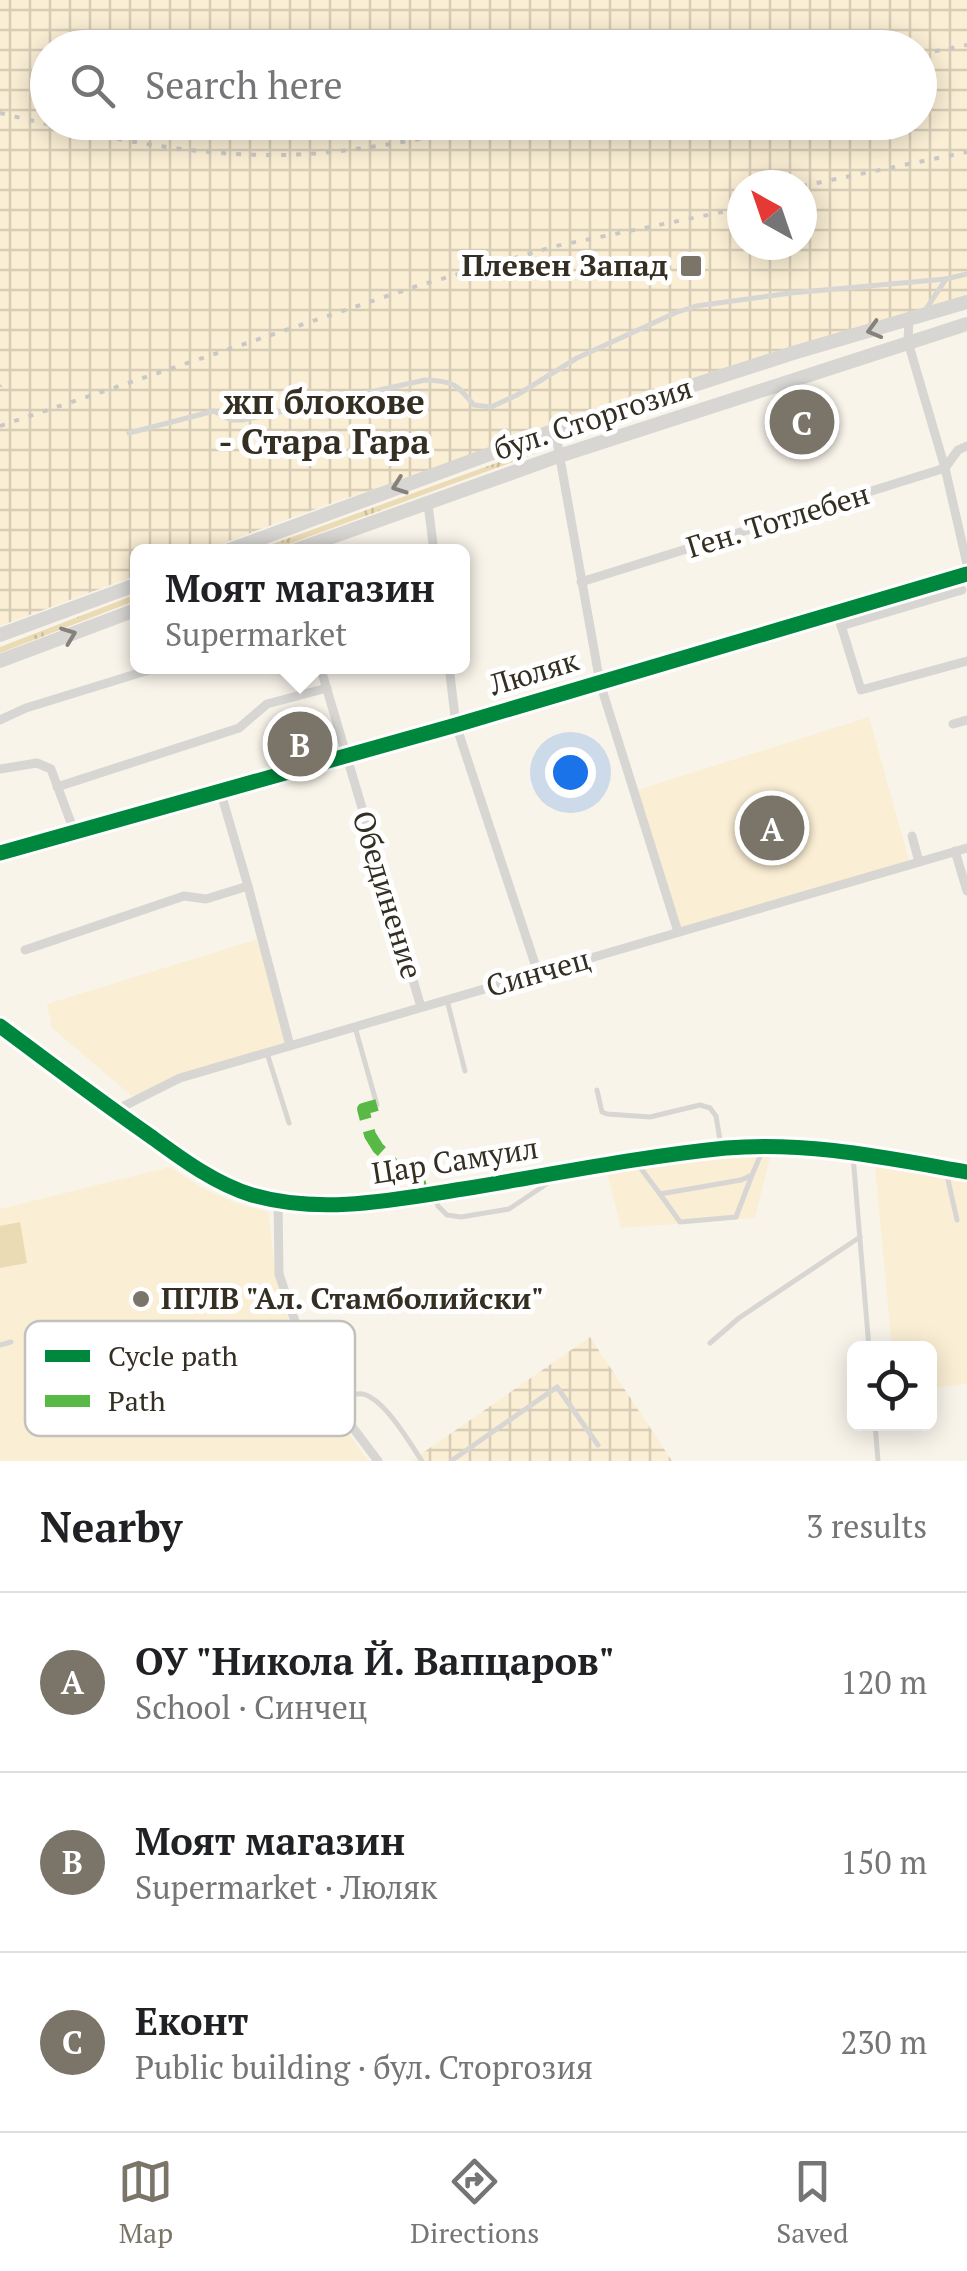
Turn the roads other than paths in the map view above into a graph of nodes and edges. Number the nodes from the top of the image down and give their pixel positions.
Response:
1 (967, 274) edge
2 (946, 280) junction
3 (967, 302) edge
4 (915, 318) junction
5 (967, 324) edge
6 (908, 342) junction
7 (556, 430) junction
8 (130, 434) dead end
9 (967, 446) edge
10 (560, 456) junction
11 (945, 468) junction
12 (428, 504) junction
13 (246, 544) edge
14 (311, 544) edge
15 (433, 544) edge
16 (967, 564) edge
17 (967, 574) edge
18 (580, 582) junction
19 (130, 587) edge
20 (962, 590) dead end
21 (130, 612) edge
22 (837, 612) junction
23 (842, 626) junction
24 (0, 635) edge
25 (0, 661) edge
26 (967, 661) edge
27 (136, 674) edge
28 (322, 674) edge
29 (450, 674) edge
30 (600, 682) junction
31 (326, 688) junction
32 (0, 720) edge
33 (967, 720) edge
34 (953, 724) dead end
35 (456, 725) junction
36 (345, 754) junction
37 (0, 769) edge
38 (57, 786) junction
39 (220, 790) junction
40 (74, 831) junction
41 (912, 836) dead end
42 (967, 848) edge
43 (955, 851) junction
44 (0, 853) edge
45 (918, 862) junction
46 (248, 886) junction
47 (967, 891) edge
48 (678, 932) junction
49 (24, 950) dead end
50 (538, 973) junction
51 (446, 1000) junction
52 (421, 1007) junction
53 (0, 1026) edge
54 (356, 1027) junction
55 (290, 1046) junction
56 (267, 1053) junction
57 (466, 1072) dead end
58 (597, 1090) dead end
59 (377, 1105) dead end
60 (114, 1112) junction
61 (289, 1124) dead end
62 (765, 1145) junction
63 (722, 1149) junction
64 (853, 1153) junction
65 (635, 1160) junction
66 (946, 1168) junction
67 (967, 1172) edge
68 (562, 1173) junction
69 (752, 1174) junction
70 (434, 1193) junction
71 (660, 1194) junction
72 (278, 1200) junction
73 (956, 1220) dead end
74 (860, 1238) junction
75 (295, 1321) edge
76 (868, 1341) edge
77 (11, 1342) dead end
78 (710, 1342) dead end
79 (0, 1345) edge
80 (355, 1394) edge
81 (355, 1431) edge
82 (876, 1431) edge
83 (598, 1446) dead end
84 (378, 1461) edge
85 (422, 1461) edge
86 (451, 1461) edge
87 (878, 1461) edge

1 - 2 lane
2 - 4 lane
2 - 8 lane
3 - 4 main road, бул. Сторгозия
4 - 6 street
4 -> 7 main road, бул. Сторгозия
5 - 6 main road, бул. Сторгозия
6 - 10 main road, бул. Сторгозия
6 - 11 street
7 - 10 street
7 -> 13 main road, бул. Сторгозия
9 - 11 street, Ген. Тотлебен
10 - 12 main road, бул. Сторгозия
10 - 18 street
11 - 16 street
11 - 18 street, Ген. Тотлебен
12 - 14 main road, бул. Сторгозия
12 - 15 street
17 - 22 street, Люляк
18 - 30 street
19 - 24 main road
20 - 23 street
25 -> 21 main road
22 - 23 street
22 - 30 street, Люляк
23 - 26 street
27 - 32 street
28 - 31 street, Обединение
29 - 35 street
30 - 35 street, Люляк
30 - 48 street
31 - 36 street, Обединение
31 - 38 street
33 - 34 street
35 - 36 street, Люляк
35 - 50 street
36 - 39 street, Люляк
36 - 52 street, Обединение
37 - 38 street
38 - 40 street
39 - 40 street, Люляк
39 - 46 street
40 - 44 street, Люляк
41 - 45 street
42 - 43 street, Синчец
43 - 45 street, Синчец
43 - 47 street
45 - 48 street, Синчец
46 - 49 street
46 - 55 street
48 - 50 street, Синчец
50 - 51 street, Синчец
51 - 52 street, Синчец
51 - 57 lane
52 - 54 street, Синчец
53 - 60 street, Цар Самуил
54 - 55 street, Синчец
54 - 59 lane
55 - 56 street, Синчец
56 - 60 street, Синчец
56 - 61 lane
58 - 63 lane
60 - 72 street, Цар Самуил
62 - 63 street, Цар Самуил
62 - 64 street, Цар Самуил
62 - 69 lane
63 - 65 street, Цар Самуил
64 - 66 street, Цар Самуил
64 - 74 lane
65 - 68 street, Цар Самуил
65 - 71 lane
66 - 67 street, Цар Самуил
66 - 73 lane
68 - 70 street, Цар Самуил
68 - 70 lane
69 - 71 lane
69 - 71 lane
70 - 72 street, Цар Самуил
72 - 75 street
74 - 76 lane
74 - 78 lane
77 - 79 lane
80 - 85 lane
81 - 84 street
82 - 87 lane
83 - 86 lane

